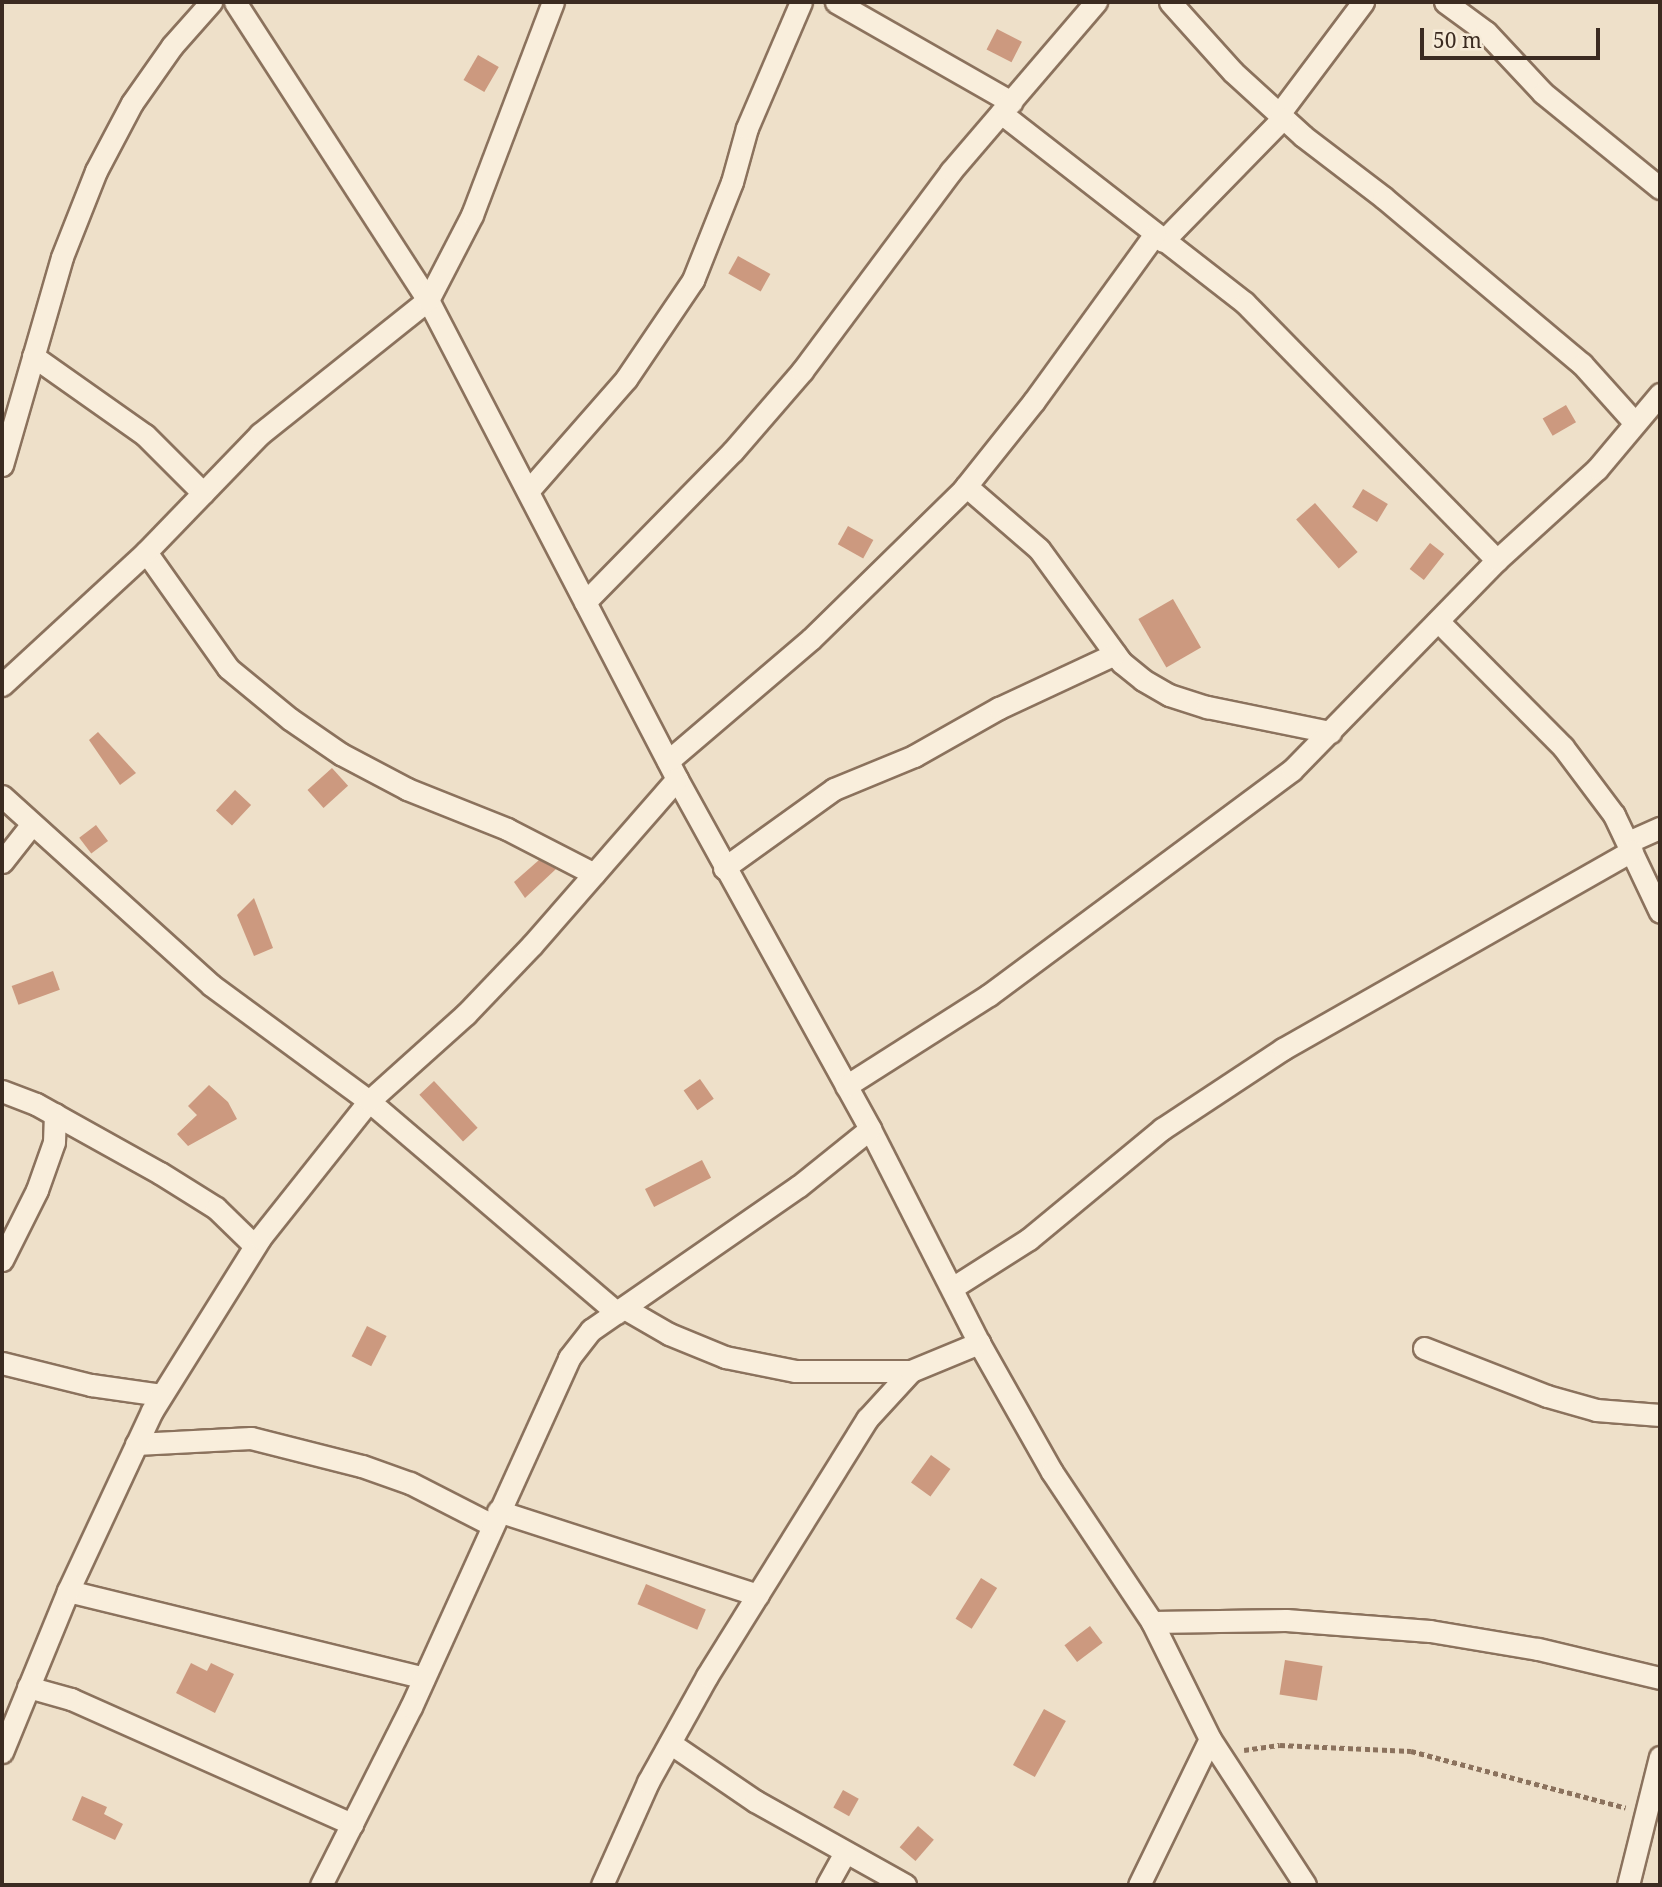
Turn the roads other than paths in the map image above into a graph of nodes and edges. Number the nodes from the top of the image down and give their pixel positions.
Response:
1 (211, 2) edge
2 (235, 2) edge
3 (553, 2) edge
4 (801, 2) edge
5 (836, 2) edge
6 (1096, 2) edge
7 (1170, 2) edge
8 (1363, 2) edge
9 (1445, 2) edge
10 (1006, 108) junction
11 (1281, 116) junction
12 (1660, 187) edge
13 (1159, 238) junction
14 (428, 300) junction
15 (33, 356) junction
16 (1660, 394) edge
17 (1635, 424) junction
18 (7, 428) edge
19 (2, 465) edge
20 (966, 486) junction
21 (528, 491) junction
22 (203, 493) junction
23 (146, 552) junction
24 (1497, 560) junction
25 (585, 602) junction
26 (1438, 621) junction
27 (1115, 654) junction
28 (2, 685) edge
29 (1330, 732) junction
30 (672, 770) junction
31 (2, 796) edge
32 (32, 824) junction
33 (1660, 828) edge
34 (1630, 846) junction
35 (2, 862) edge
36 (724, 867) junction
37 (594, 874) junction
38 (1660, 912) edge
39 (846, 1086) junction
40 (2, 1091) edge
41 (369, 1101) junction
42 (55, 1114) junction
43 (870, 1129) junction
44 (255, 1246) junction
45 (2, 1259) edge
46 (952, 1288) junction
47 (621, 1310) junction
48 (979, 1343) junction
49 (1424, 1348) dead end
50 (2, 1363) edge
51 (911, 1371) junction
52 (162, 1395) junction
53 (1660, 1415) edge
54 (136, 1444) junction
55 (495, 1518) junction
56 (68, 1591) junction
57 (758, 1595) junction
58 (1152, 1622) junction
59 (424, 1678) junction
60 (1660, 1678) edge
61 (28, 1687) junction
62 (670, 1744) junction
63 (1214, 1746) junction
64 (2, 1752) edge
65 (1660, 1757) edge
66 (352, 1824) junction
67 (845, 1853) junction
68 (321, 1885) edge
69 (602, 1885) edge
70 (827, 1885) edge
71 (905, 1885) edge
72 (1139, 1885) edge
73 (1305, 1885) edge
74 (1628, 1885) edge

1 - 15 street
2 - 14 street
3 - 14 street
4 - 21 street
5 - 10 street
6 - 10 street
7 - 11 street
8 - 11 street
9 - 12 street
10 - 13 street
10 - 25 street
11 - 13 street
11 - 17 street
13 - 20 street
13 - 24 street
14 - 21 street
14 - 22 street
15 - 18 street
15 - 22 street
16 - 17 street
17 - 24 street
18 - 19 street
20 - 27 street
20 - 30 street
21 - 25 street
22 - 23 street
23 - 28 street
23 - 37 street
24 - 26 street
25 - 30 street
26 - 29 street
26 - 34 street
27 - 29 street
27 - 36 street
29 - 39 street
30 - 36 street
30 - 37 street
31 - 32 street
32 - 35 street
32 - 41 street
33 - 34 street
34 - 38 street
34 - 46 street
36 - 39 street
37 - 41 street
39 - 43 street
40 - 42 street
41 - 44 street
41 - 47 street
42 - 44 street
42 - 45 street
43 - 46 street
43 - 47 street
44 - 52 street
46 - 48 street
47 - 51 street
47 - 55 street
48 - 51 street
48 - 58 street
49 - 53 street
50 - 52 street
51 - 57 street
52 - 54 street
54 - 55 street
54 - 56 street
55 - 57 street
55 - 59 street
56 - 59 street
56 - 61 street
57 - 62 street
58 - 60 street
58 - 63 street
59 - 66 street
61 - 64 street
61 - 66 street
62 - 67 street
62 - 69 street
63 - 72 street
63 - 73 street
65 - 74 street
66 - 68 street
67 - 70 street
67 - 71 street

